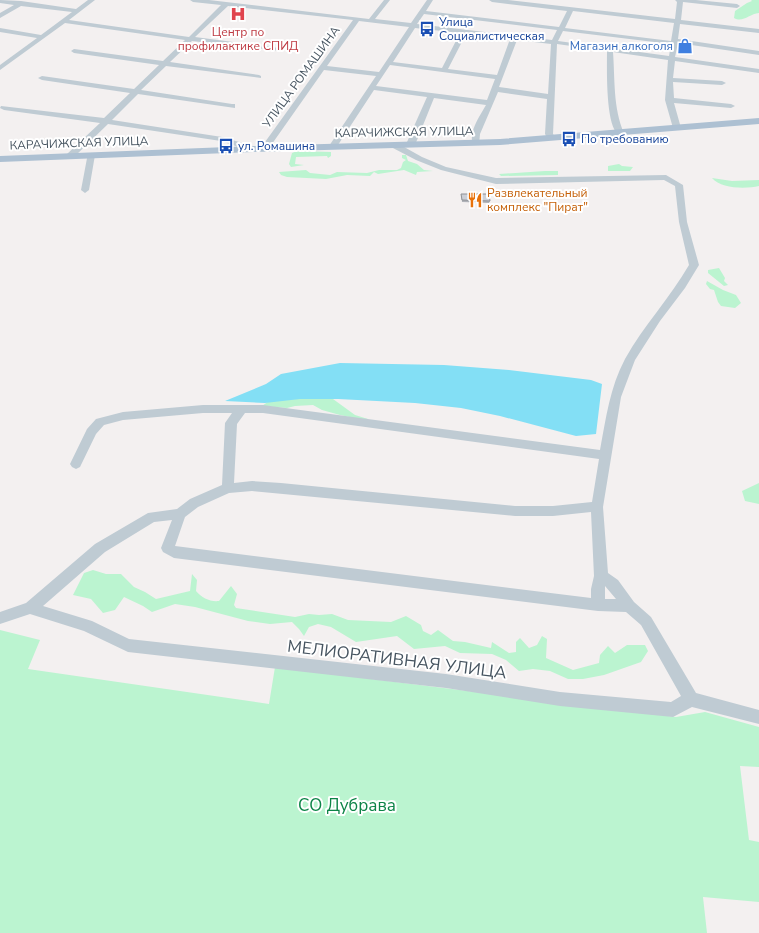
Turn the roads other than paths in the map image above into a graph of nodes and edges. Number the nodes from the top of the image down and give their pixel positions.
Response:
1 (92, 0) edge
2 (193, 0) edge
3 (388, 0) edge
4 (430, 0) edge
5 (492, 0) edge
6 (679, 0) edge
7 (0, 1) edge
8 (21, 3) junction
9 (226, 4) junction
10 (284, 4) dead end
11 (737, 6) dead end
12 (571, 9) junction
13 (279, 10) junction
14 (78, 11) junction
15 (422, 12) junction
16 (0, 16) edge
17 (357, 19) junction
18 (64, 21) junction
19 (370, 21) junction
20 (678, 22) junction
21 (412, 26) junction
22 (562, 28) junction
23 (0, 30) edge
24 (759, 31) edge
25 (464, 32) junction
26 (43, 37) junction
27 (514, 38) junction
28 (192, 39) junction
29 (554, 42) junction
30 (675, 42) junction
31 (279, 50) dead end
32 (610, 50) junction
33 (74, 51) dead end
34 (759, 54) edge
35 (671, 58) junction
36 (388, 63) junction
37 (165, 64) junction
38 (1, 66) edge
39 (321, 68) junction
40 (444, 70) junction
41 (759, 71) edge
42 (380, 74) junction
43 (259, 77) dead end
44 (499, 77) junction
45 (42, 78) dead end
46 (670, 80) junction
47 (722, 83) dead end
48 (372, 88) junction
49 (495, 89) junction
50 (137, 92) junction
51 (431, 96) junction
52 (550, 97) junction
53 (670, 100) junction
54 (490, 103) junction
55 (232, 106) dead end
56 (731, 106) dead end
57 (4, 108) dead end
58 (106, 121) junction
59 (759, 121) edge
60 (677, 128) junction
61 (620, 133) junction
62 (552, 138) junction
63 (476, 143) junction
64 (394, 145) junction
65 (412, 145) junction
66 (333, 146) junction
67 (252, 149) junction
68 (264, 149) junction
69 (91, 155) junction
70 (70, 156) junction
71 (413, 157) junction
72 (0, 159) edge
73 (85, 190) dead end
74 (241, 410) junction
75 (606, 455) junction
76 (76, 464) dead end
77 (228, 488) junction
78 (597, 507) junction
79 (180, 514) junction
80 (601, 576) junction
81 (598, 605) junction
82 (629, 606) junction
83 (30, 608) junction
84 (0, 618) edge
85 (691, 699) junction
86 (759, 717) edge

1 - 14 street
2 - 9 street
3 - 19 street
4 - 15 street
5 - 12 street
6 - 11 street
6 - 20 street
7 - 8 street
8 - 14 street
8 - 16 street
9 - 13 street
9 - 28 street
10 - 13 street
12 - 20 street
12 - 22 street
13 - 17 street
14 - 18 street
15 - 21 street
15 - 22 street
17 - 19 street
17 - 39 street, УЛИЦА РОМАШИНА
18 - 26 street
18 - 28 street
19 - 21 street
20 - 24 street
20 - 30 street
21 - 25 street
21 - 36 street
22 - 29 street
22 - 30 street
23 - 26 street
25 - 27 street
25 - 40 street
26 - 38 street
27 - 29 street
27 - 44 street
28 - 31 street
28 - 37 street
29 - 32 street
29 - 52 street
30 - 34 street
30 - 35 street
32 - 35 street
32 - 61 street
33 - 37 street
35 - 41 street
35 - 46 street
36 - 40 street
36 - 42 street
37 - 43 street
37 - 50 street
39 - 42 street
39 - 68 street, УЛИЦА РОМАШИНА
40 - 44 street
42 - 48 street
44 - 49 street
45 - 50 street
46 - 47 street
46 - 53 street
48 - 51 street
48 - 66 street
49 - 52 street
49 - 54 street
50 - 55 street
50 - 58 street
51 - 54 street
51 - 65 street
52 - 62 street
53 - 56 street
53 - 60 street
54 - 63 street
57 - 58 street
58 - 67 street
58 - 70 street
59 - 60 main road, КАРАЧИЖСКАЯ УЛИЦА
60 - 61 main road, КАРАЧИЖСКАЯ УЛИЦА
61 - 62 main road, КАРАЧИЖСКАЯ УЛИЦА
62 - 63 main road, КАРАЧИЖСКАЯ УЛИЦА
63 - 65 main road, КАРАЧИЖСКАЯ УЛИЦА
64 - 65 main road, КАРАЧИЖСКАЯ УЛИЦА
64 - 66 main road, КАРАЧИЖСКАЯ УЛИЦА
64 - 71 street
65 - 71 street
66 - 68 main road, КАРАЧИЖСКАЯ УЛИЦА
67 - 68 main road, КАРАЧИЖСКАЯ УЛИЦА
67 - 69 main road, КАРАЧИЖСКАЯ УЛИЦА
69 - 70 main road, КАРАЧИЖСКАЯ УЛИЦА
69 - 73 street
70 - 72 main road, КАРАЧИЖСКАЯ УЛИЦА
71 - 75 street
74 - 75 street
74 - 76 street
74 - 77 street
75 - 78 street
77 - 78 street
77 - 79 street
78 - 80 street
79 - 81 street
79 - 83 street
80 - 81 street
80 - 82 street
81 - 82 street
82 - 85 street
83 - 84 street
83 - 85 street, МЕЛИОРАТИВНАЯ УЛИЦА
85 - 86 street

